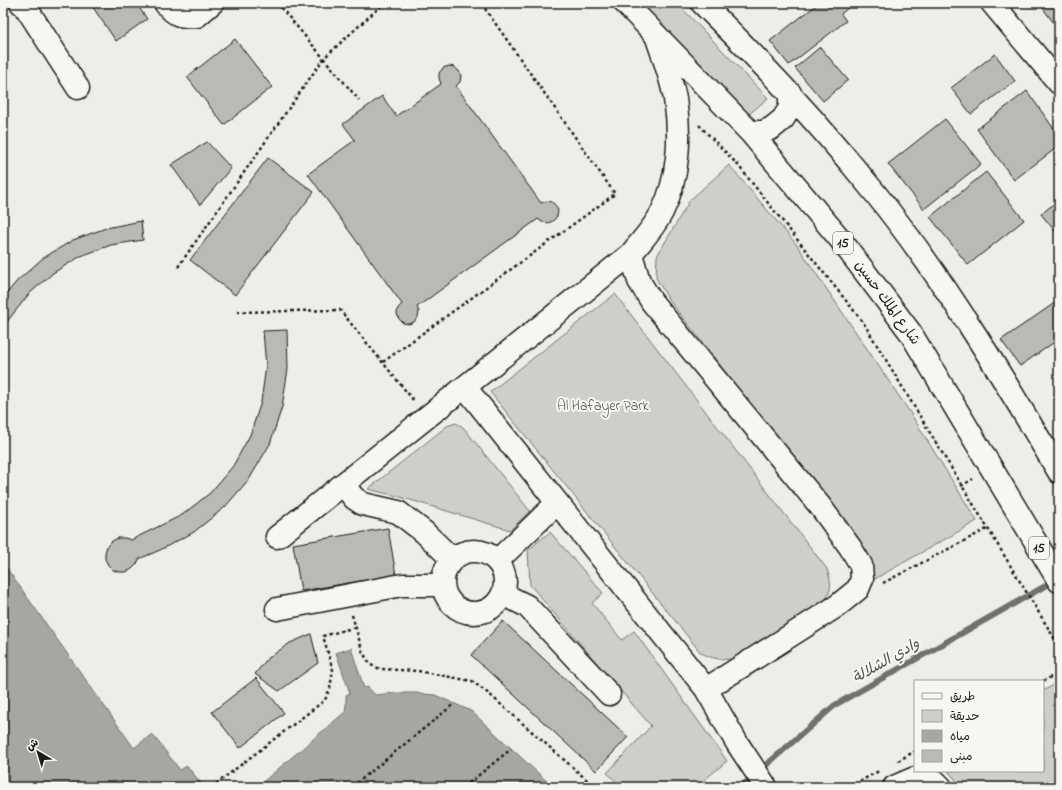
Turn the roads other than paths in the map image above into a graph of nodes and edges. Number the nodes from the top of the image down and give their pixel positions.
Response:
1 (21, 3) edge
2 (165, 3) edge
3 (212, 3) edge
4 (625, 3) edge
5 (702, 3) edge
6 (992, 3) edge
7 (656, 35) junction
8 (1059, 83) edge
9 (78, 88) dead end
10 (790, 93) junction
11 (750, 132) junction
12 (631, 254) junction
13 (465, 387) junction
14 (1059, 472) edge
15 (343, 484) junction
16 (557, 503) junction
17 (277, 537) dead end
18 (453, 560) junction
19 (497, 561) junction
20 (1059, 581) edge
21 (444, 585) junction
22 (503, 594) junction
23 (278, 609) dead end
24 (706, 689) junction
25 (609, 694) dead end
26 (766, 787) edge
27 (894, 787) edge
28 (941, 787) edge

1 - 9 main road
2 - 3 main road
4 - 7 main road, شارع الملك حسين / 15
5 - 10 main road
6 - 8 main road
7 - 11 main road, شارع الملك حسين / 15
7 - 12 main road
10 - 11 main road
10 - 14 main road
11 - 20 main road, شارع الملك حسين / 15
12 - 13 main road
12 - 24 main road
13 - 15 main road
13 - 16 main road
15 - 17 main road
15 - 18 main road
16 - 19 main road
16 - 24 main road
18 - 19 main road
18 - 21 main road
19 - 22 main road
21 - 22 main road
21 - 23 main road
22 - 25 main road
24 - 26 main road
27 - 28 main road

